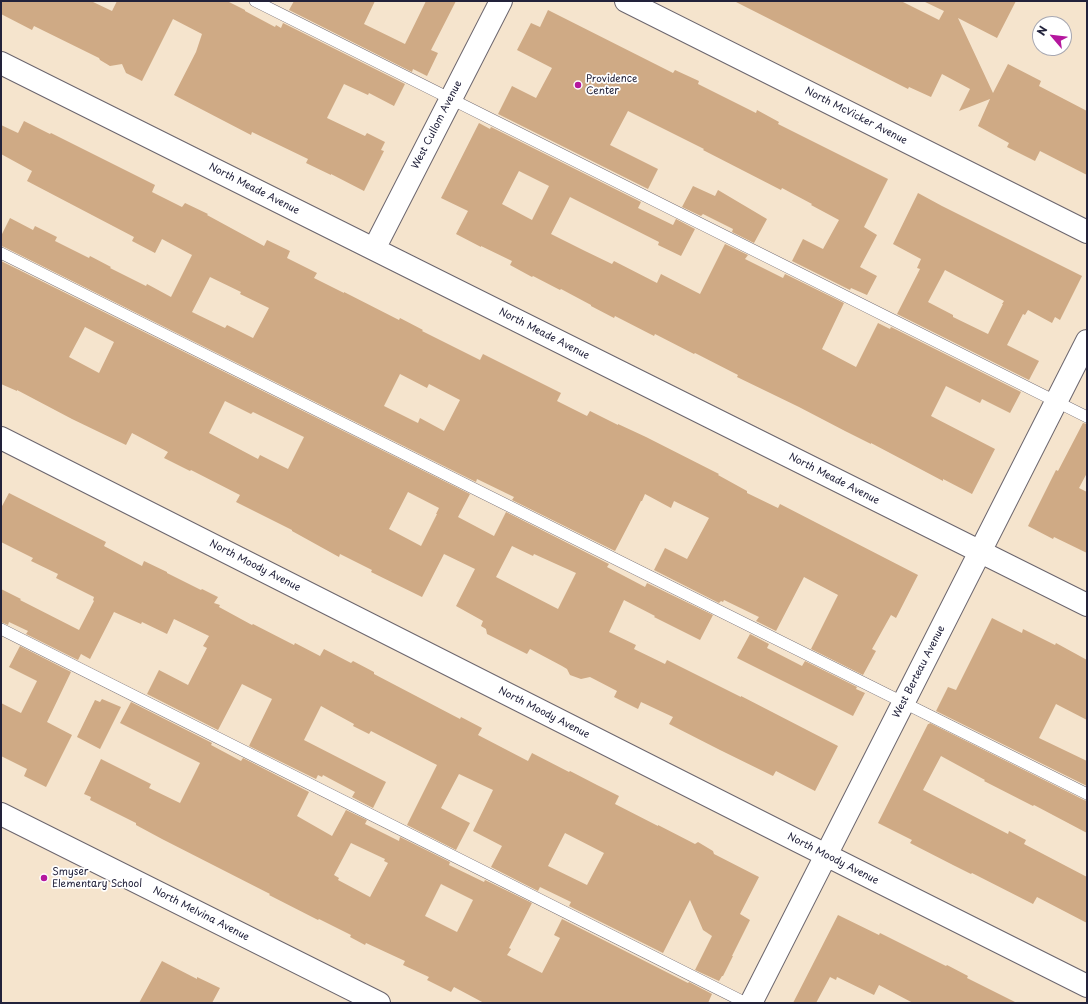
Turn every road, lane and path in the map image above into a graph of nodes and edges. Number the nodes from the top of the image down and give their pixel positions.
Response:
1 (255, 1) edge
2 (501, 1) edge
3 (626, 1) edge
4 (1, 63) edge
5 (450, 99) junction
6 (1087, 232) edge
7 (374, 249) junction
8 (1, 253) edge
9 (1087, 341) edge
10 (1056, 402) junction
11 (1087, 417) edge
12 (1, 438) edge
13 (980, 552) junction
14 (1087, 605) edge
15 (1, 629) edge
16 (904, 702) junction
17 (1087, 794) edge
18 (1, 814) edge
19 (826, 855) junction
20 (1087, 986) edge
21 (379, 1003) edge
22 (746, 1003) edge
23 (751, 1003) edge

1 - 5 lane
2 - 5 street, West Cullom Avenue
3 - 6 street, North McVicker Avenue
4 - 7 street, North Meade Avenue
5 - 7 street, West Cullom Avenue
5 - 10 lane
7 - 13 street, North Meade Avenue
8 - 16 lane
9 - 10 street, West Berteau Avenue
10 - 11 lane
10 - 13 street, West Berteau Avenue
12 - 19 street, North Moody Avenue
13 - 14 street, North Meade Avenue
13 - 16 street, West Berteau Avenue
15 - 22 lane
16 - 17 lane
16 - 19 street, West Berteau Avenue
18 - 21 street, North Melvina Avenue
19 - 20 street, North Moody Avenue
19 - 23 street, West Berteau Avenue

